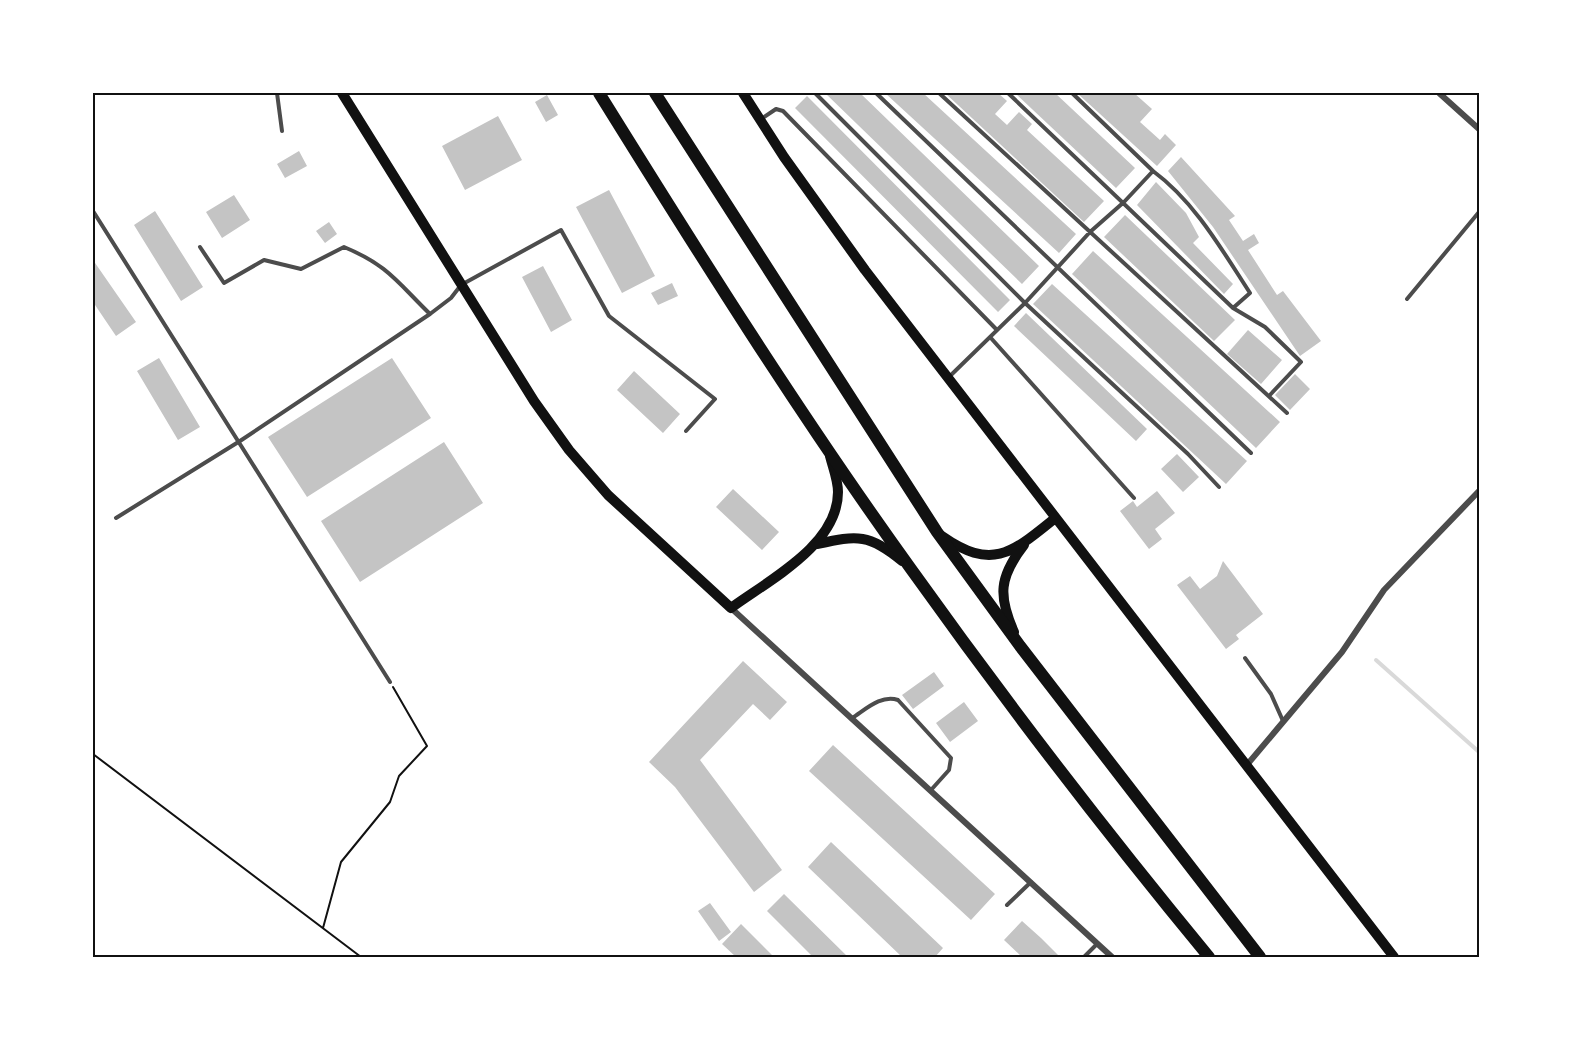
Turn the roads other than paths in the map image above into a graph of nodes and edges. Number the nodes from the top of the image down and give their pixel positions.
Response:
1 (277, 93) edge
2 (342, 93) edge
3 (598, 93) edge
4 (655, 93) edge
5 (743, 93) edge
6 (815, 93) edge
7 (876, 93) edge
8 (939, 93) edge
9 (1008, 93) edge
10 (1072, 93) edge
11 (1439, 93) edge
12 (760, 120) junction
13 (1479, 129) edge
14 (282, 131) dead end
15 (1153, 171) junction
16 (1124, 202) junction
17 (93, 211) edge
18 (1479, 212) edge
19 (1090, 232) junction
20 (200, 247) dead end
21 (1059, 267) junction
22 (461, 285) junction
23 (1407, 299) dead end
24 (1025, 303) junction
25 (1233, 308) junction
26 (430, 314) junction
27 (997, 330) junction
28 (990, 337) junction
29 (947, 379) junction
30 (1269, 396) junction
31 (1287, 413) dead end
32 (686, 431) dead end
33 (240, 441) junction
34 (827, 447) junction
35 (1251, 453) dead end
36 (1219, 487) dead end
37 (1479, 491) edge
38 (1134, 498) dead end
39 (116, 518) dead end
40 (1054, 519) junction
41 (937, 532) junction
42 (1028, 540) junction
43 (818, 544) junction
44 (909, 567) junction
45 (731, 608) junction
46 (1020, 646) junction
47 (1245, 658) dead end
48 (390, 682) road end
49 (851, 719) junction
50 (1284, 723) junction
51 (1245, 767) junction
52 (931, 790) junction
53 (1032, 881) junction
54 (1007, 905) dead end
55 (1097, 943) junction
56 (1084, 957) edge
57 (1112, 957) edge
58 (1209, 957) edge
59 (1260, 957) edge
60 (1394, 957) edge

1 - 14 lane
2 - 22 main road
3 - 34 highway
4 - 41 highway
5 - 12 main road
6 - 24 lane
7 - 21 lane
8 - 19 lane
9 - 16 lane
10 - 15 lane
11 - 13 street
12 - 27 lane
12 - 29 main road
15 - 16 lane
15 - 25 lane
16 - 19 lane
16 - 25 lane
17 - 33 lane
18 - 23 lane
19 - 21 lane
19 - 30 lane
20 - 26 lane
21 - 24 lane
21 - 35 lane
22 - 26 lane
22 - 32 lane
22 - 45 main road
24 - 27 lane
24 - 36 lane
25 - 30 lane
26 - 33 lane
27 - 28 lane
28 - 29 lane
28 - 38 lane
29 - 40 main road
30 - 31 lane
33 - 39 lane
33 - 48 lane
34 - 43 main road
34 - 44 highway
37 - 50 street
40 - 42 main road
40 - 51 main road
41 - 42 main road
41 - 46 highway
42 - 46 main road
43 - 44 main road
43 - 45 main road
44 - 58 highway
45 - 49 street
46 - 59 highway
47 - 50 lane
49 - 52 street
49 - 52 lane
50 - 51 street
51 - 60 main road
52 - 53 street
53 - 54 lane
53 - 55 street
55 - 56 lane
55 - 57 street

